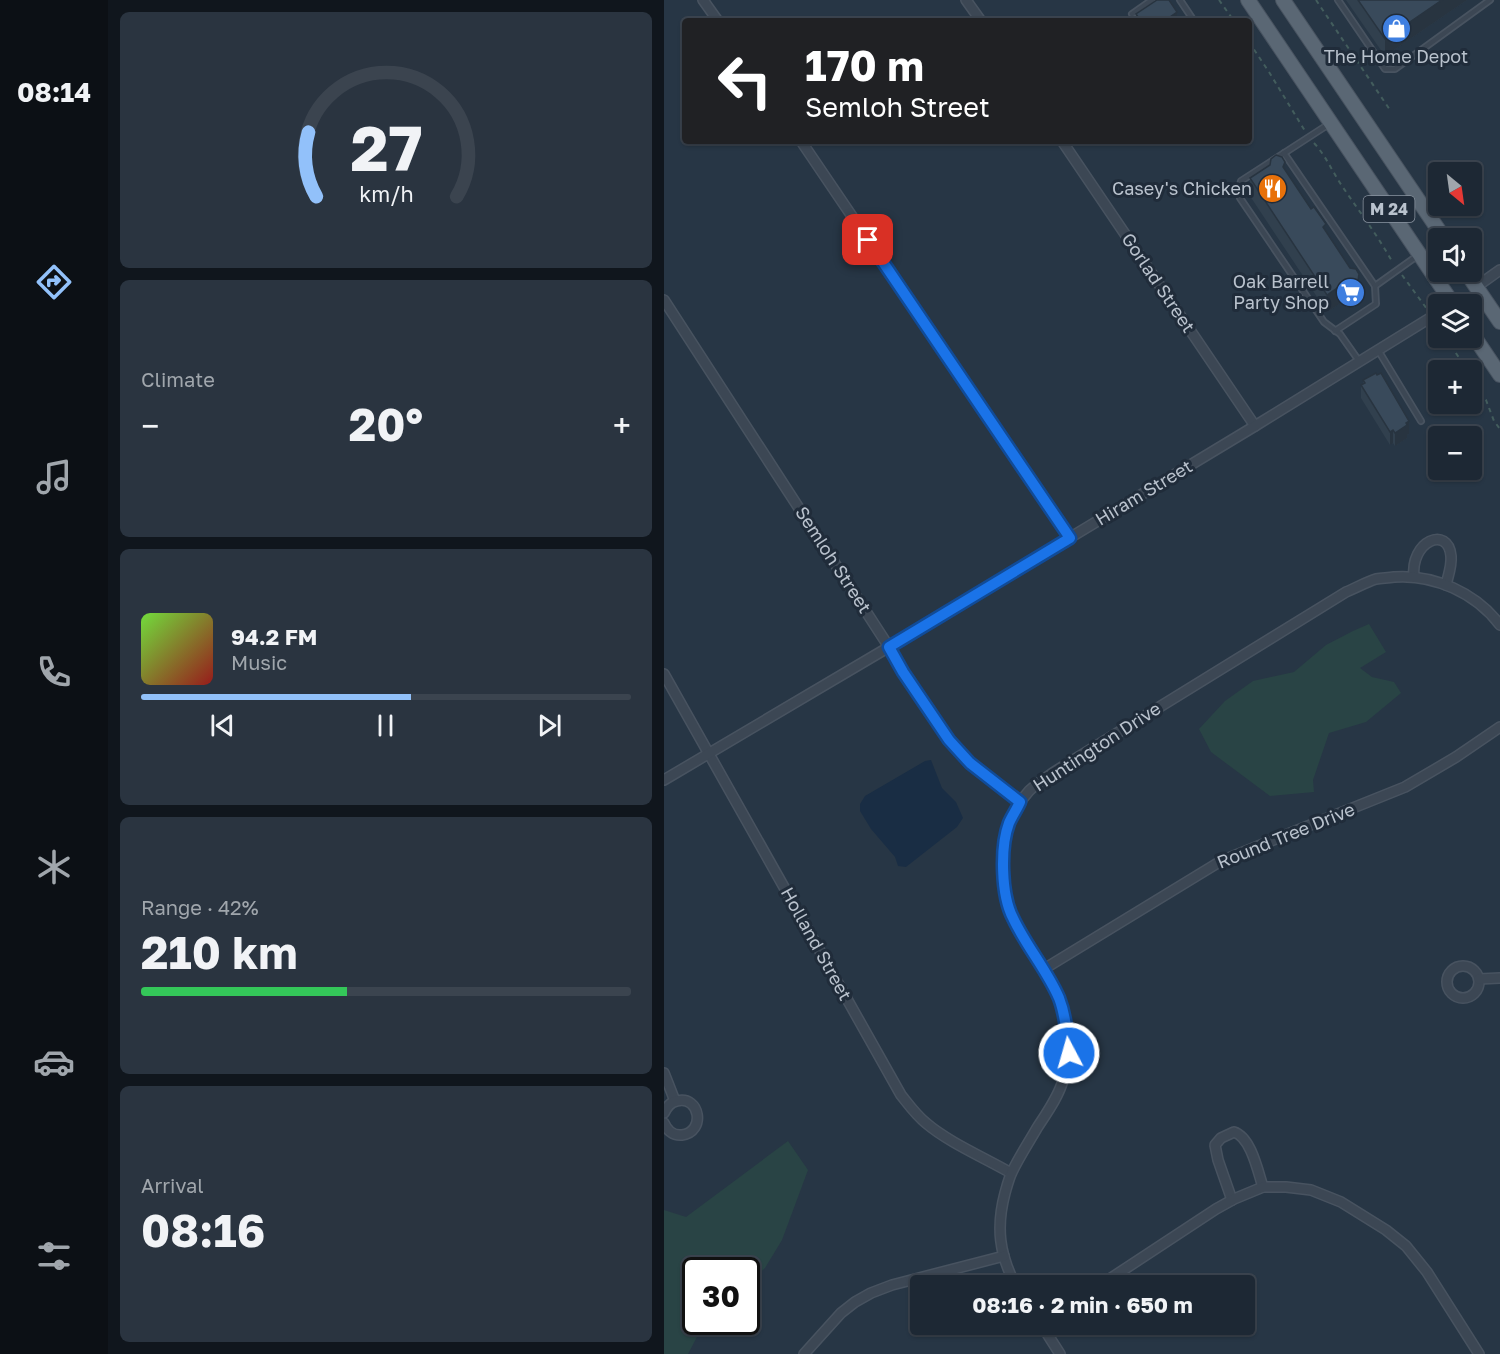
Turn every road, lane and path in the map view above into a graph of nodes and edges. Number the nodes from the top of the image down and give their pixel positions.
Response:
1 (703, 0) edge
2 (966, 0) edge
3 (1152, 0) edge
4 (1180, 0) edge
5 (1219, 0) edge
6 (1248, 0) edge
7 (1283, 0) edge
8 (1316, 0) edge
9 (1338, 0) edge
10 (1490, 0) edge
11 (1132, 14) dead end
12 (716, 18) edge
13 (978, 18) edge
14 (1192, 18) edge
15 (1232, 18) edge
16 (1252, 46) edge
17 (1390, 110) dead end
18 (1331, 122) junction
19 (1304, 130) dead end
20 (1313, 143) dead end
21 (803, 144) edge
22 (1064, 144) edge
23 (1284, 153) junction
24 (1437, 228) edge
25 (1419, 254) junction
26 (1393, 262) dead end
27 (1500, 270) edge
28 (1402, 275) dead end
29 (1473, 282) edge
30 (1375, 286) junction
31 (1476, 286) junction
32 (1445, 294) edge
33 (664, 300) edge
34 (1427, 309) dead end
35 (1428, 319) edge
36 (1500, 322) edge
37 (1335, 331) junction
38 (1482, 348) edge
39 (1378, 350) junction
40 (1359, 362) junction
41 (1500, 375) edge
42 (1482, 394) edge
43 (1421, 421) dead end
44 (1255, 426) junction
45 (1500, 429) edge
46 (1070, 538) junction
47 (1414, 577) junction
48 (1446, 585) junction
49 (1500, 625) edge
50 (889, 647) junction
51 (664, 674) edge
52 (1500, 727) edge
53 (709, 754) junction
54 (664, 780) edge
55 (1020, 802) junction
56 (1044, 969) junction
57 (1500, 978) edge
58 (1479, 980) dead end
59 (664, 1073) edge
60 (675, 1101) junction
61 (664, 1113) edge
62 (664, 1123) edge
63 (1011, 1173) junction
64 (1263, 1187) junction
65 (1232, 1200) junction
66 (1004, 1256) junction
67 (1010, 1275) edge
68 (1116, 1275) edge
69 (1048, 1335) edge
70 (804, 1354) edge
71 (1060, 1354) edge
72 (1479, 1354) edge

1 - 12 street
2 - 13 street
3 - 11 lane
4 - 14 lane
5 - 15 path
6 - 18 main road, M 24
7 - 24 main road, M 24
8 - 17 path
9 - 10 lane
16 - 19 path
18 - 23 lane
18 - 25 main road, M 24
20 - 26 path
21 - 46 street
22 - 44 street, Gorlad Street
23 - 30 lane
23 - 37 lane
25 - 30 lane
25 - 32 main road, M 24
27 - 31 street
28 - 34 path
29 - 31 main road
30 - 37 lane
31 - 36 main road
33 - 50 street, Semloh Street
35 - 39 street, Hiram Street
37 - 40 lane
38 - 41 main road
39 - 40 street, Hiram Street
39 - 43 lane
40 - 44 street, Hiram Street
42 - 45 path
44 - 46 street, Hiram Street
46 - 50 street, Hiram Street
47 - 48 street, Huntington Drive
47 - 48 street
47 - 55 street, Huntington Drive
48 - 49 street, Huntington Drive
50 - 53 street, Hiram Street
50 - 55 street, Semloh Street
51 - 53 street, Holland Street
52 - 56 street, Round Tree Drive
53 - 54 street, Hiram Street
53 - 63 street, Holland Street
55 - 56 street, Huntington Drive
56 - 63 street, Huntington Drive
57 - 58 street
59 - 60 street
60 - 61 street
60 - 62 street
63 - 66 street, Huntington Drive
64 - 65 street
64 - 65 street
64 - 72 street
65 - 68 street
66 - 67 street, Huntington Drive
66 - 70 street
69 - 71 street

